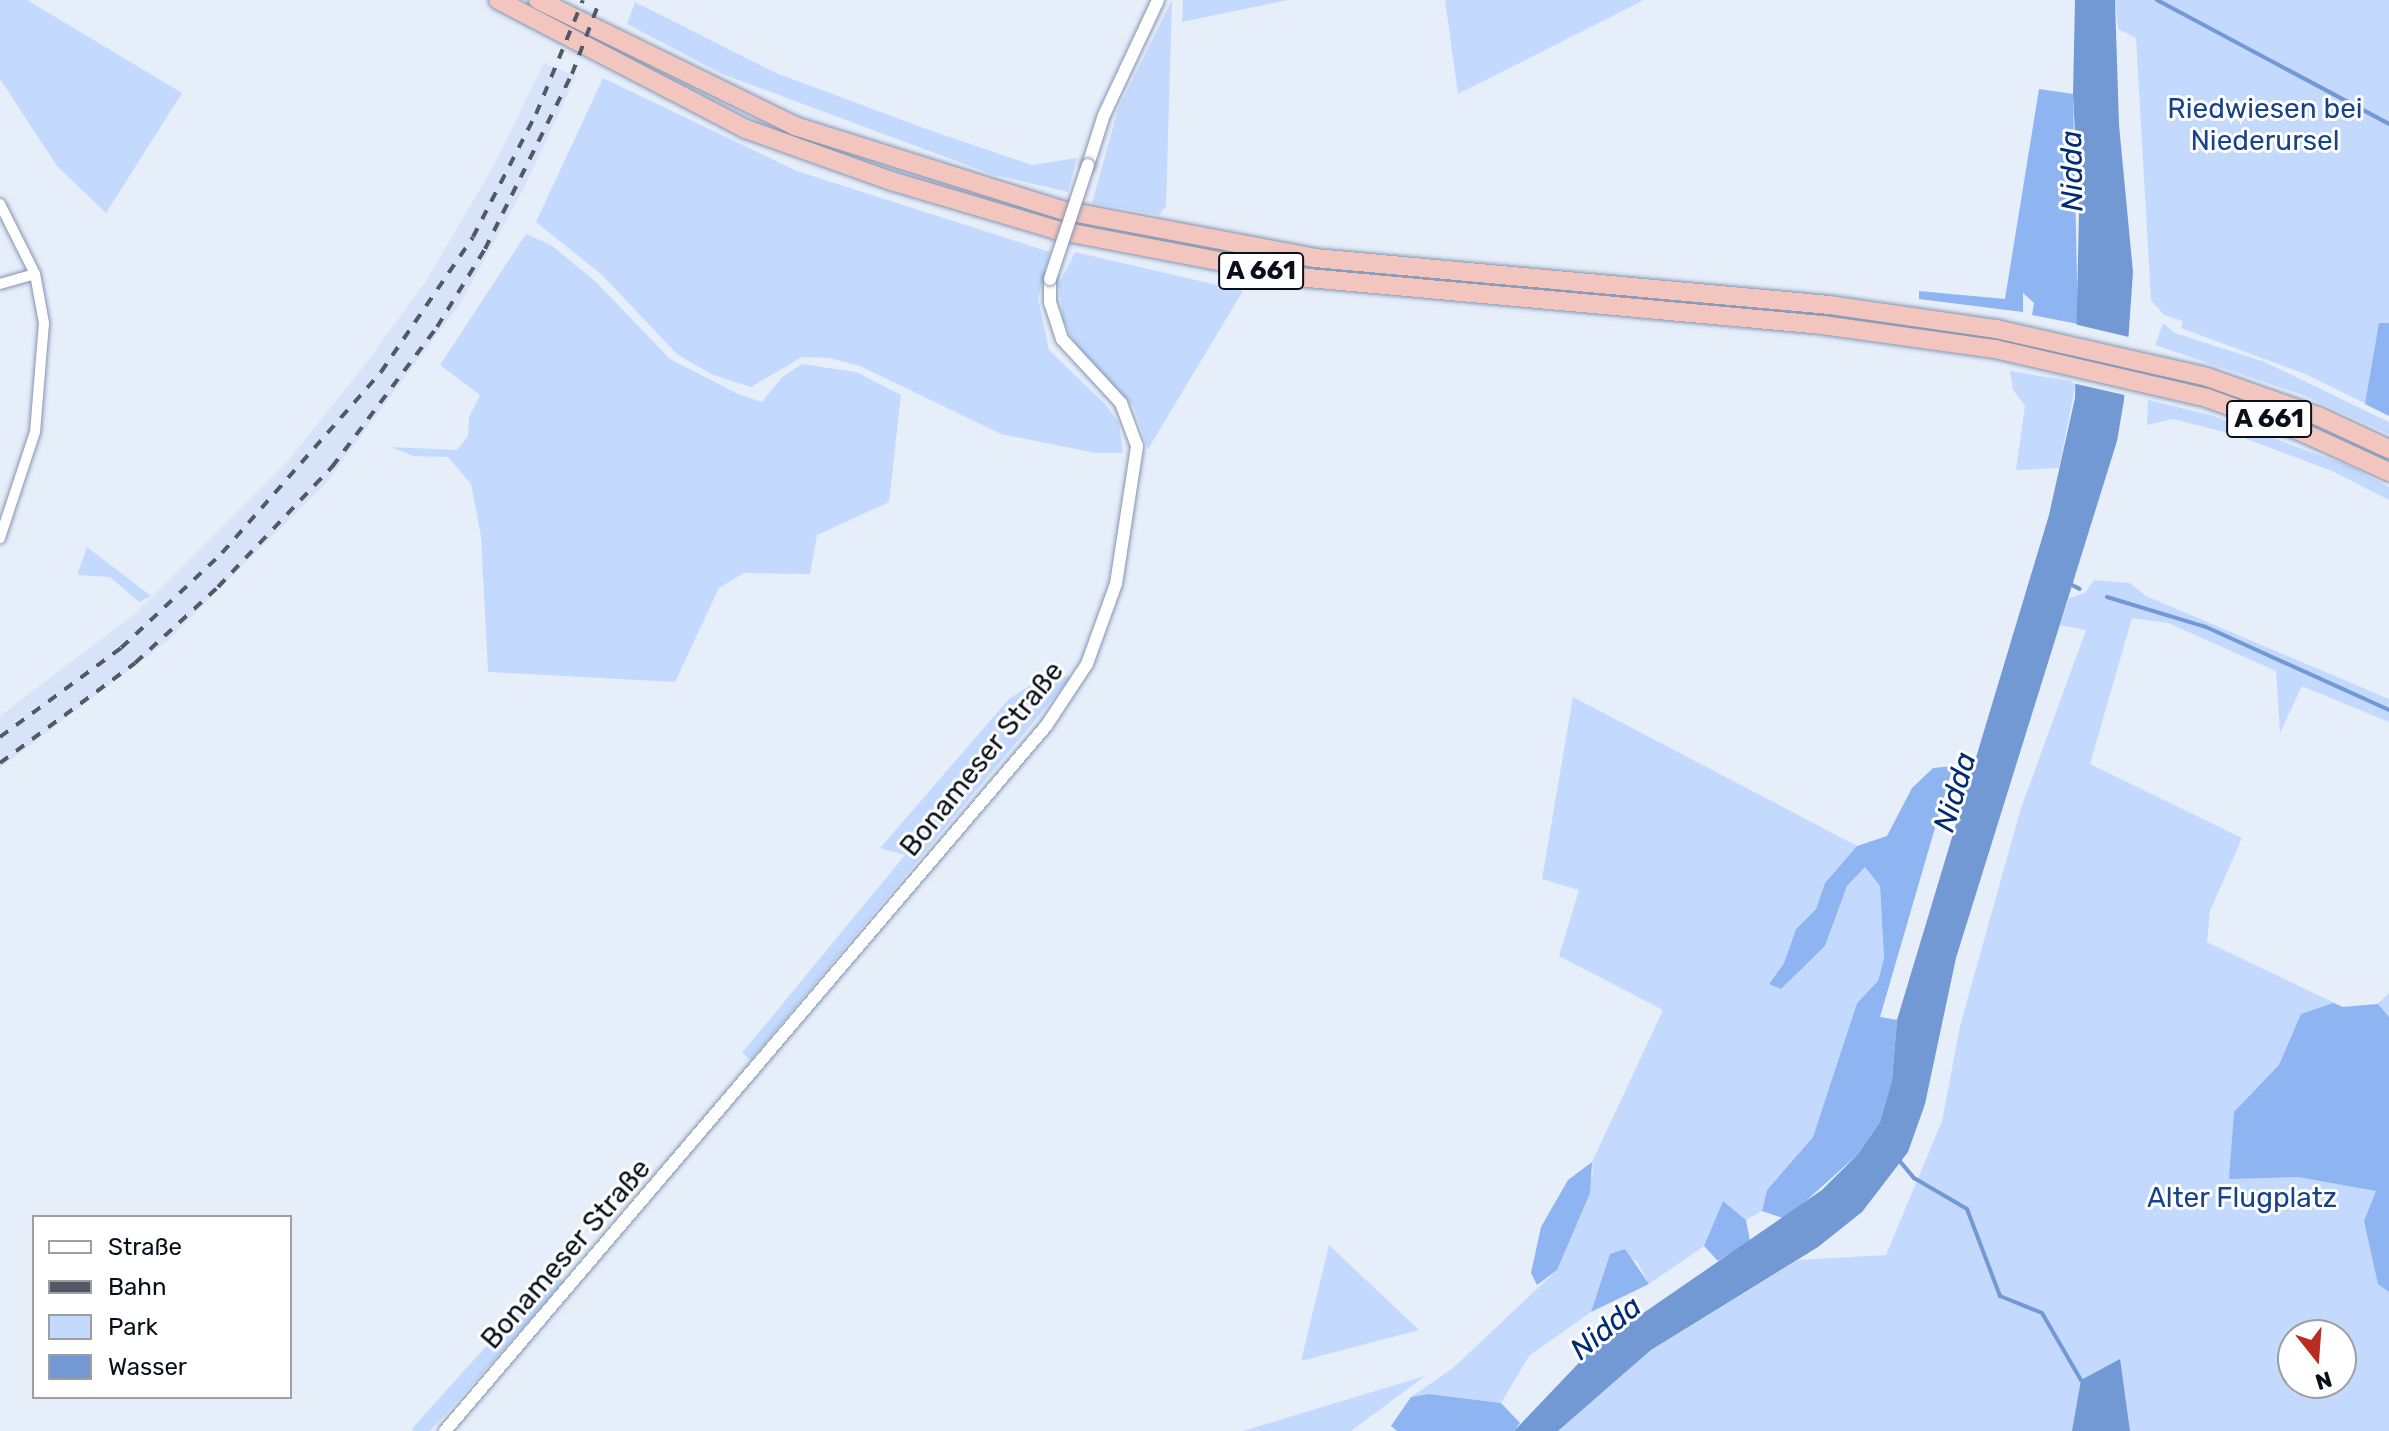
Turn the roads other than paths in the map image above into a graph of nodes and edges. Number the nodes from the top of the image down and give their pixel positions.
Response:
1 (498, 0) edge
2 (538, 0) edge
3 (1158, 0) edge
4 (0, 204) edge
5 (35, 274) junction
6 (0, 284) edge
7 (2389, 449) edge
8 (2389, 472) edge
9 (0, 538) edge
10 (445, 1431) edge

1 - 8 highway, A 661
2 - 7 highway, A 661
3 - 10 street, Bonameser Straße, bridge
4 - 5 street
5 - 6 street
5 - 9 street

